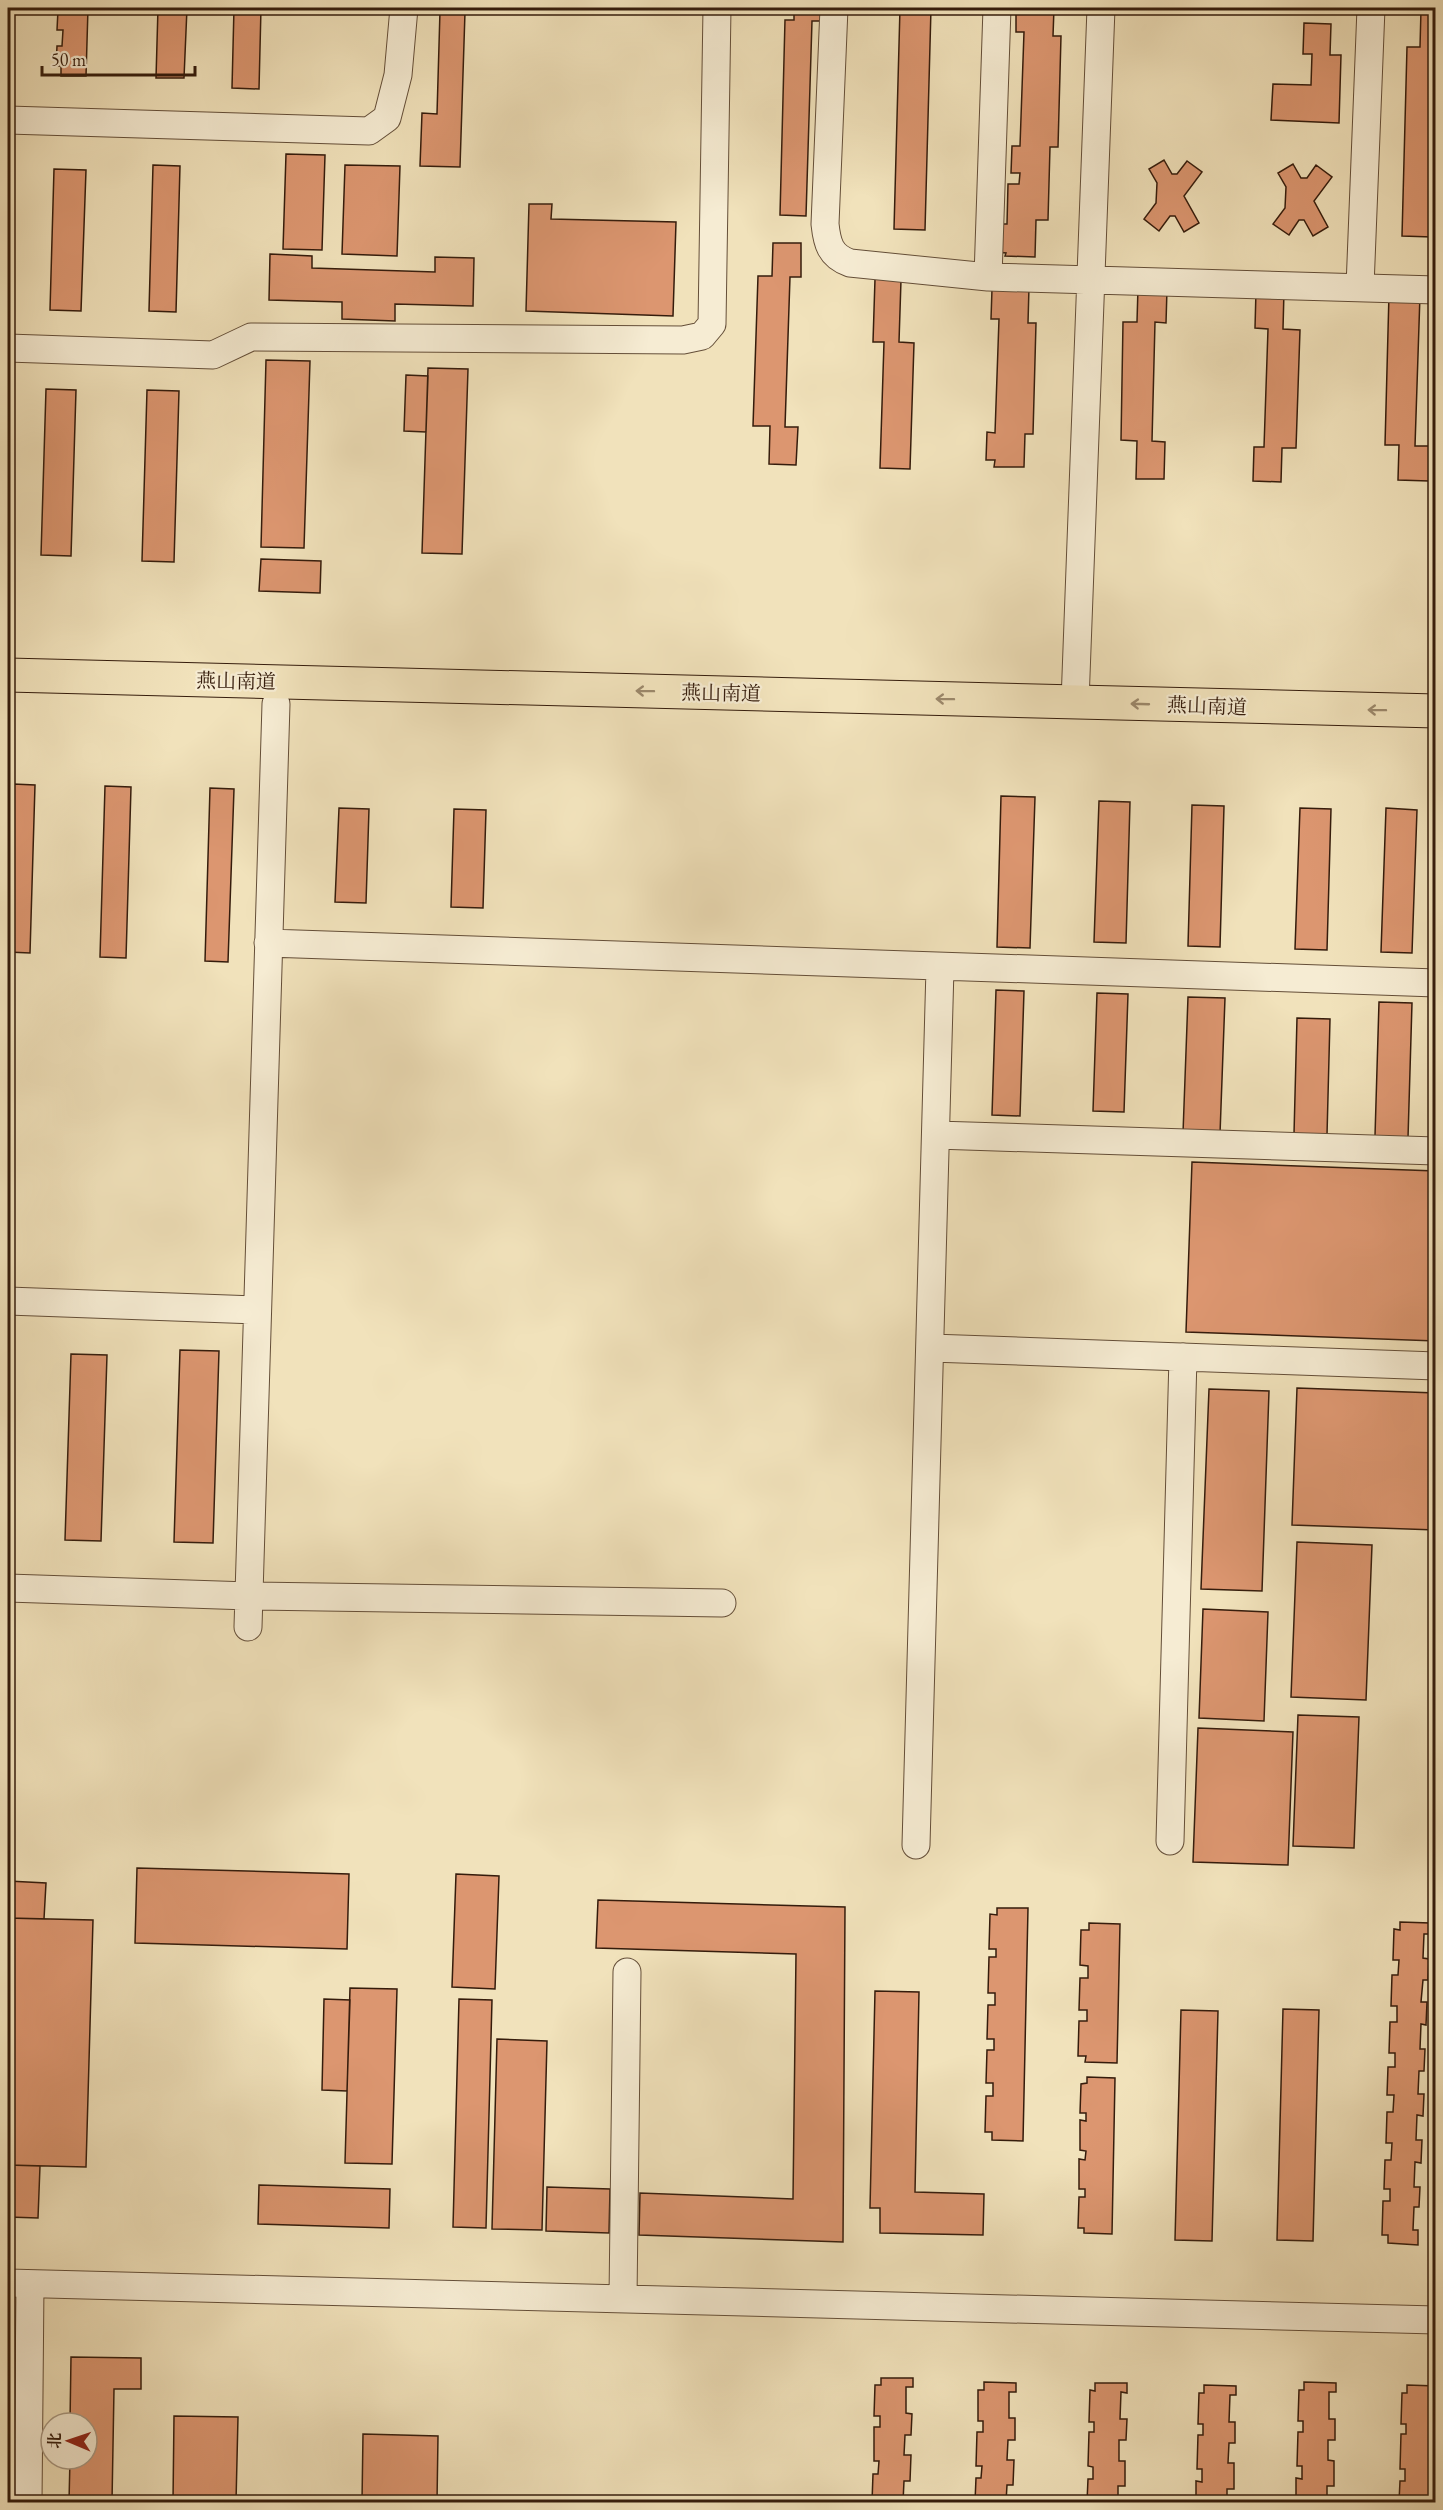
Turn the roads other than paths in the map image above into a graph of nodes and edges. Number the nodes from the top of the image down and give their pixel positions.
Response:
1 (404, 8) edge
2 (717, 8) edge
3 (834, 8) edge
4 (998, 8) edge
5 (1101, 8) edge
6 (1371, 8) edge
7 (8, 120) edge
8 (988, 277) junction
9 (1090, 278) junction
10 (1360, 287) junction
11 (1436, 290) edge
12 (8, 348) edge
13 (8, 675) edge
14 (8, 698) edge
15 (1075, 702) junction
16 (276, 704) junction
17 (1436, 711) edge
18 (1436, 734) edge
19 (268, 943) junction
20 (940, 968) junction
21 (1436, 983) edge
22 (936, 1135) junction
23 (1436, 1151) edge
24 (8, 1301) edge
25 (257, 1310) junction
26 (931, 1348) junction
27 (1184, 1357) junction
28 (1436, 1366) edge
29 (8, 1588) edge
30 (249, 1596) junction
31 (722, 1603) dead end
32 (248, 1627) dead end
33 (1170, 1841) dead end
34 (915, 1845) dead end
35 (627, 1972) dead end
36 (19, 2283) edge
37 (623, 2299) junction
38 (1436, 2320) edge
39 (28, 2502) edge

1 - 7 street
2 - 12 street
3 - 8 street
4 - 8 street
5 - 9 street
6 - 10 street
8 - 9 street
9 - 10 street
9 - 15 street
10 - 11 street
15 -> 13 main road, 燕山南道
14 - 16 main road, 燕山南道
17 -> 15 main road, 燕山南道
16 - 18 main road, 燕山南道
16 - 19 street
19 - 20 street
19 - 25 street
20 - 21 street
20 - 22 street
22 - 23 street
22 - 26 street
24 - 25 street
25 - 30 street
26 - 27 street
26 - 34 street
27 - 28 street
27 - 33 street
29 - 30 street
30 - 31 street
30 - 32 street
35 - 37 street
36 - 37 street
36 - 39 street
37 - 38 street

